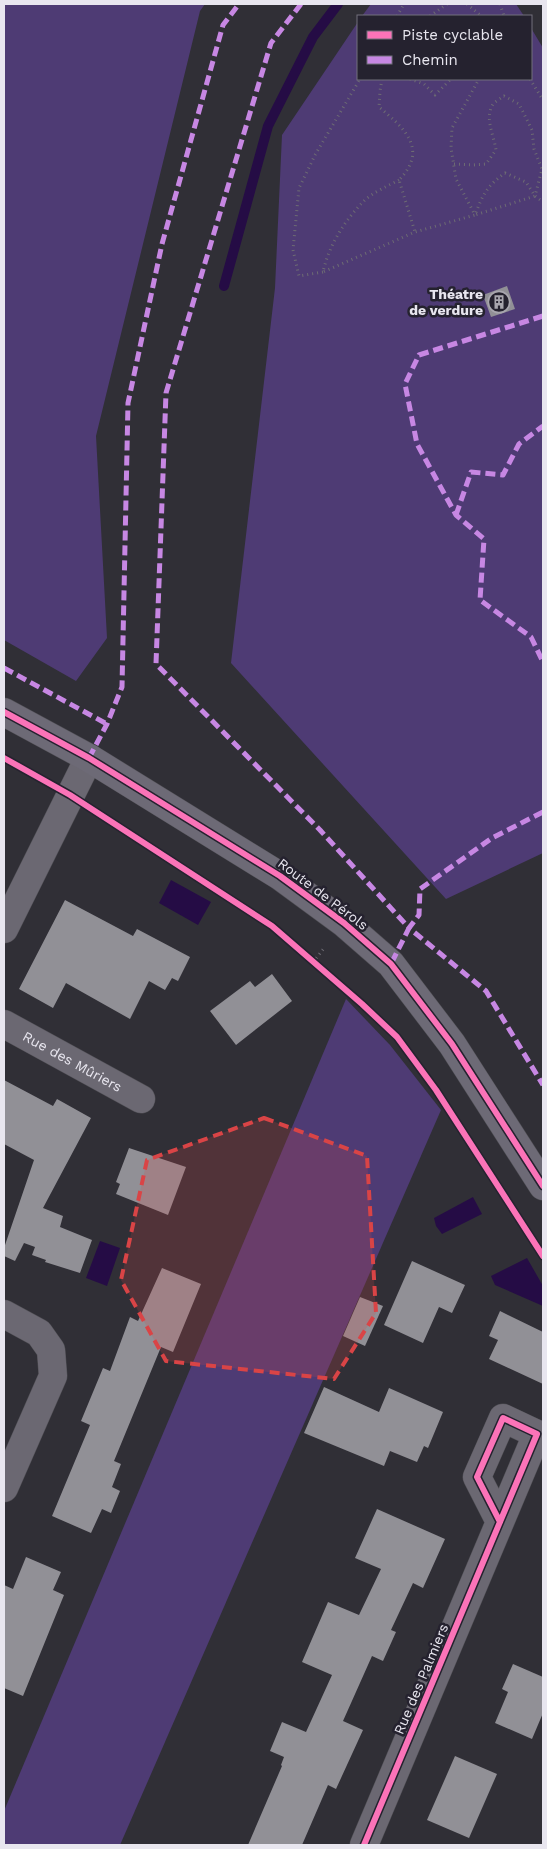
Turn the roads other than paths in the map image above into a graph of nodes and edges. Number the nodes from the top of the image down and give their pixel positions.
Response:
1 (4, 712) edge
2 (89, 758) junction
3 (4, 929) edge
4 (4, 1024) edge
5 (141, 1099) dead end
6 (543, 1186) edge
7 (4, 1314) edge
8 (4, 1488) edge
9 (500, 1522) dead end
10 (364, 1845) edge

1 - 2 street, Route de Pérols
2 - 3 street
2 - 6 street, Route de Pérols
4 - 5 street, Rue des Mûriers
7 - 8 street
9 - 10 street, Rue des Palmiers

